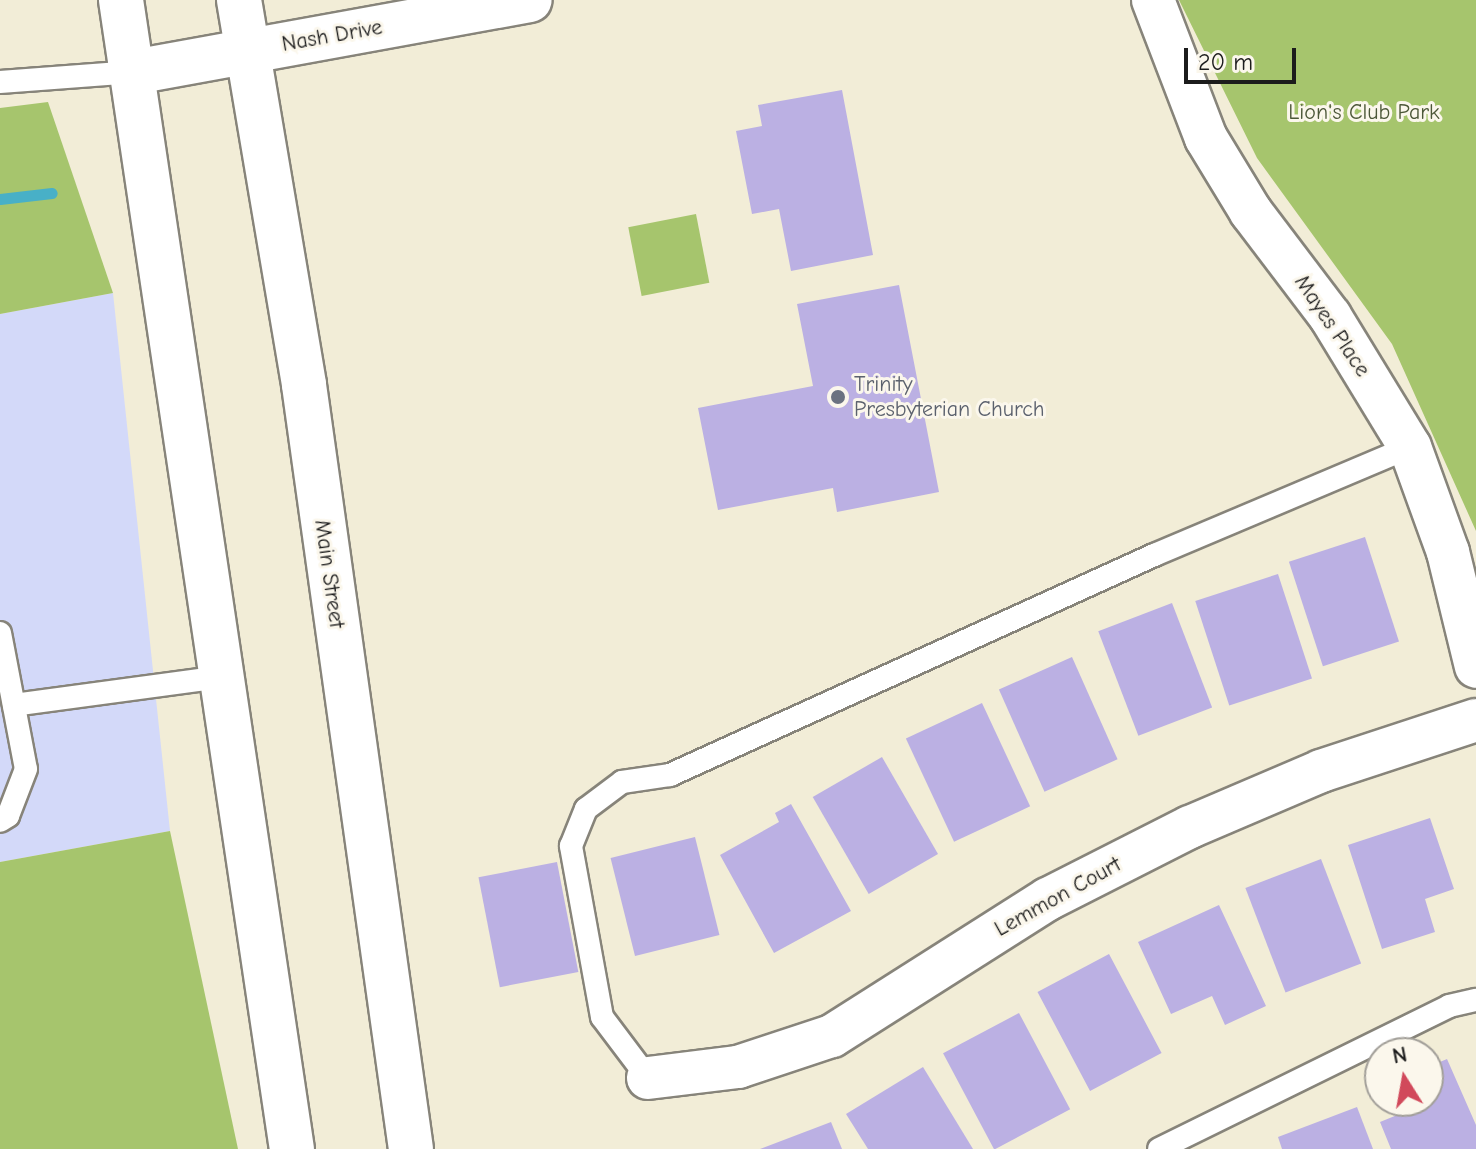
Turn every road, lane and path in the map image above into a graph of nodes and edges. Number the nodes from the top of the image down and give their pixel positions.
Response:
1 (121, 0) edge
2 (239, 0) edge
3 (529, 0) edge
4 (1153, 0) edge
5 (434, 9) edge
6 (248, 51) junction
7 (134, 72) junction
8 (0, 82) edge
9 (1410, 447) junction
10 (0, 633) edge
11 (1476, 667) edge
12 (222, 677) junction
13 (14, 705) junction
14 (1476, 720) edge
15 (0, 821) edge
16 (1476, 1000) edge
17 (648, 1078) joint
18 (292, 1149) edge
19 (411, 1149) edge
20 (1159, 1149) edge

1 - 7 main road
2 - 6 main road, Main Street
3 - 5 main road, Nash Drive
4 - 9 street, Mayes Place
5 - 6 main road, Nash Drive
6 - 7 main road, Nash Drive
6 - 19 main road, Main Street
7 - 8 lane
7 - 12 main road
9 - 11 street, Mayes Place
9 - 17 lane
10 - 13 lane
12 - 13 lane
12 - 18 main road
13 - 15 lane
14 - 17 street, Lemmon Court
16 - 20 lane

